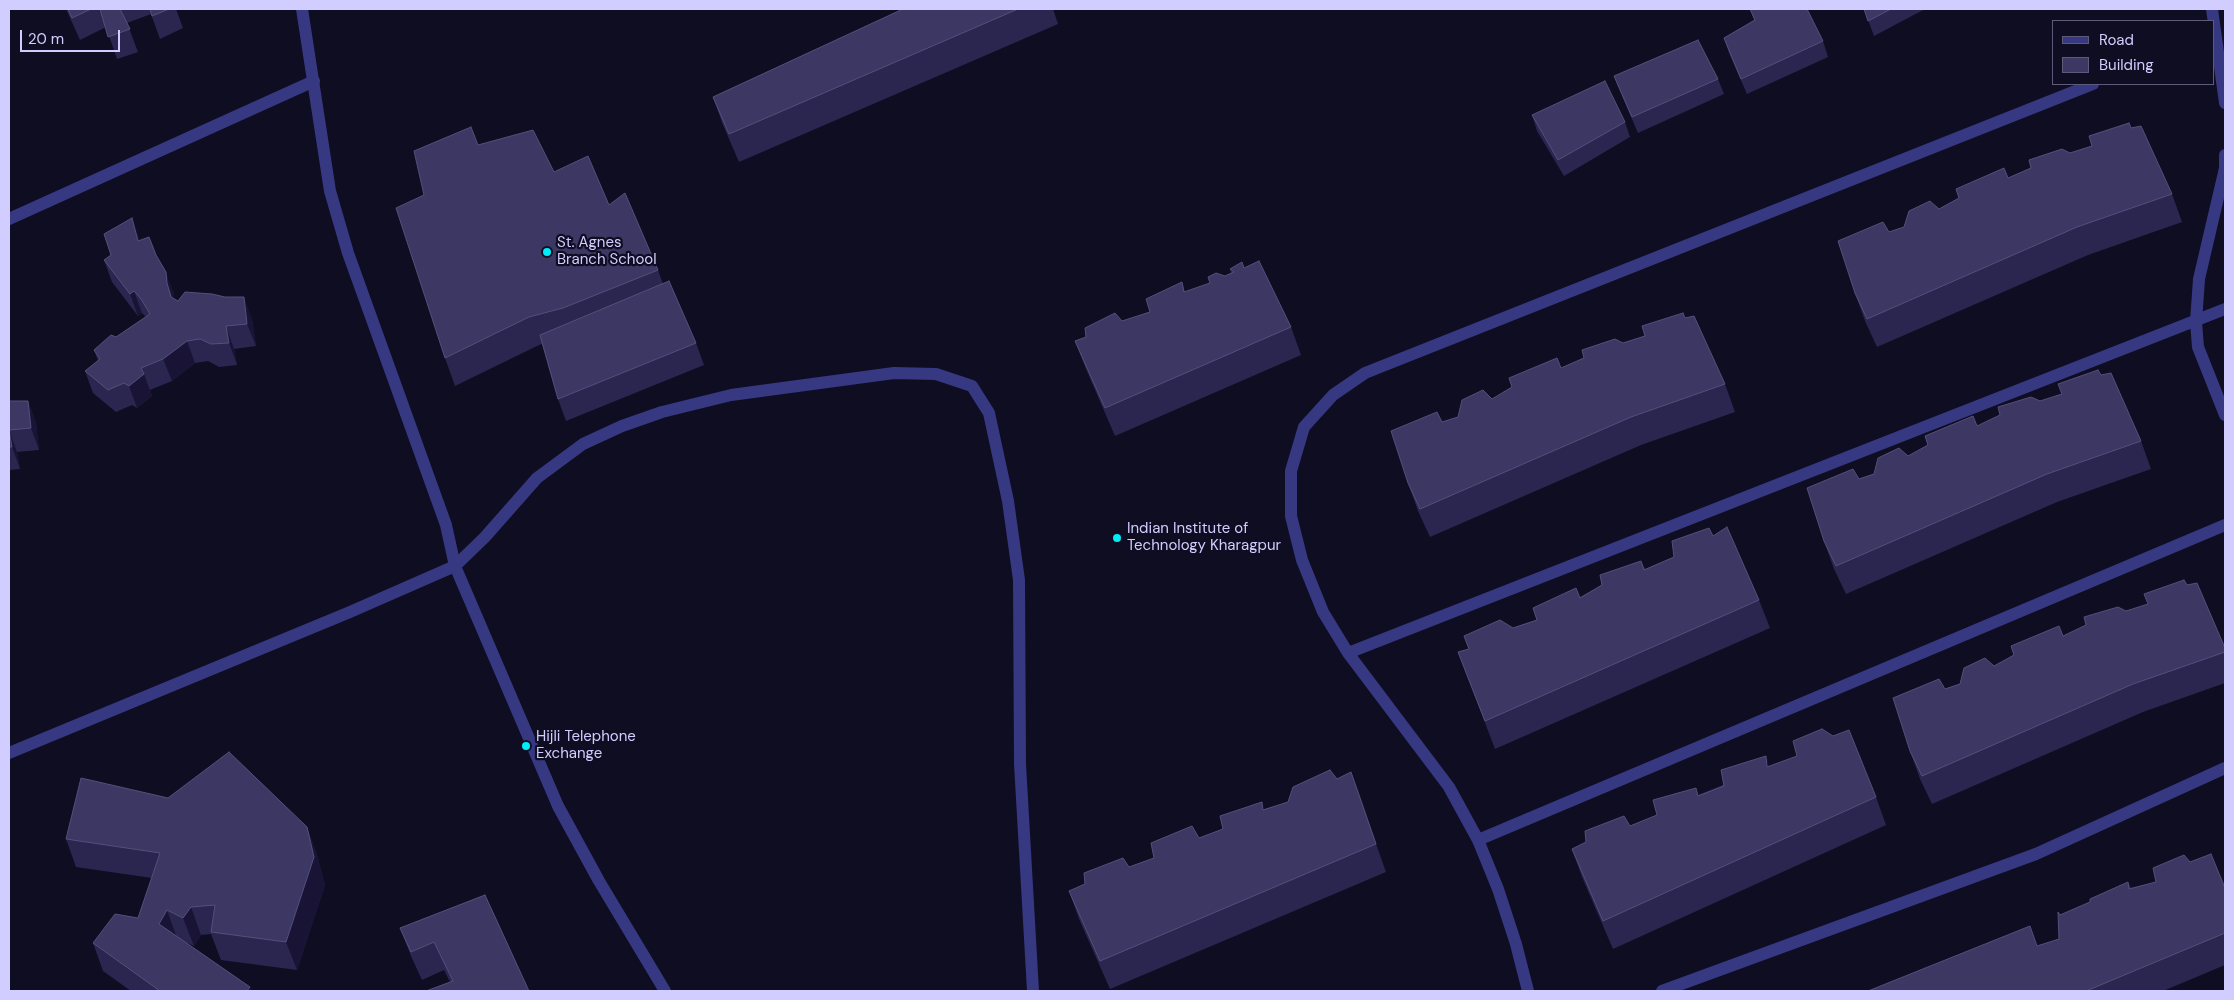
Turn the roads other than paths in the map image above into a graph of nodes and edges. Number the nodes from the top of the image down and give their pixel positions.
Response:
1 (302, 9) edge
2 (2212, 9) edge
3 (2218, 34) edge
4 (314, 81) junction
5 (2090, 85) edge
6 (2225, 103) edge
7 (2225, 155) edge
8 (9, 219) edge
9 (2225, 310) edge
10 (2196, 322) junction
11 (2225, 415) edge
12 (2225, 525) edge
13 (455, 566) junction
14 (1348, 653) junction
15 (9, 753) edge
16 (2225, 768) edge
17 (1478, 840) junction
18 (665, 991) edge
19 (1033, 991) edge
20 (1528, 991) edge
21 (1662, 991) edge

1 - 4 street
2 - 3 street
3 - 6 street
4 - 8 street
4 - 13 street
5 - 14 street
7 - 10 street
9 - 10 street
10 - 11 street
10 - 14 street
12 - 17 street
13 - 15 street
13 - 18 street
13 - 19 street
14 - 17 street
16 - 21 street
17 - 20 street

